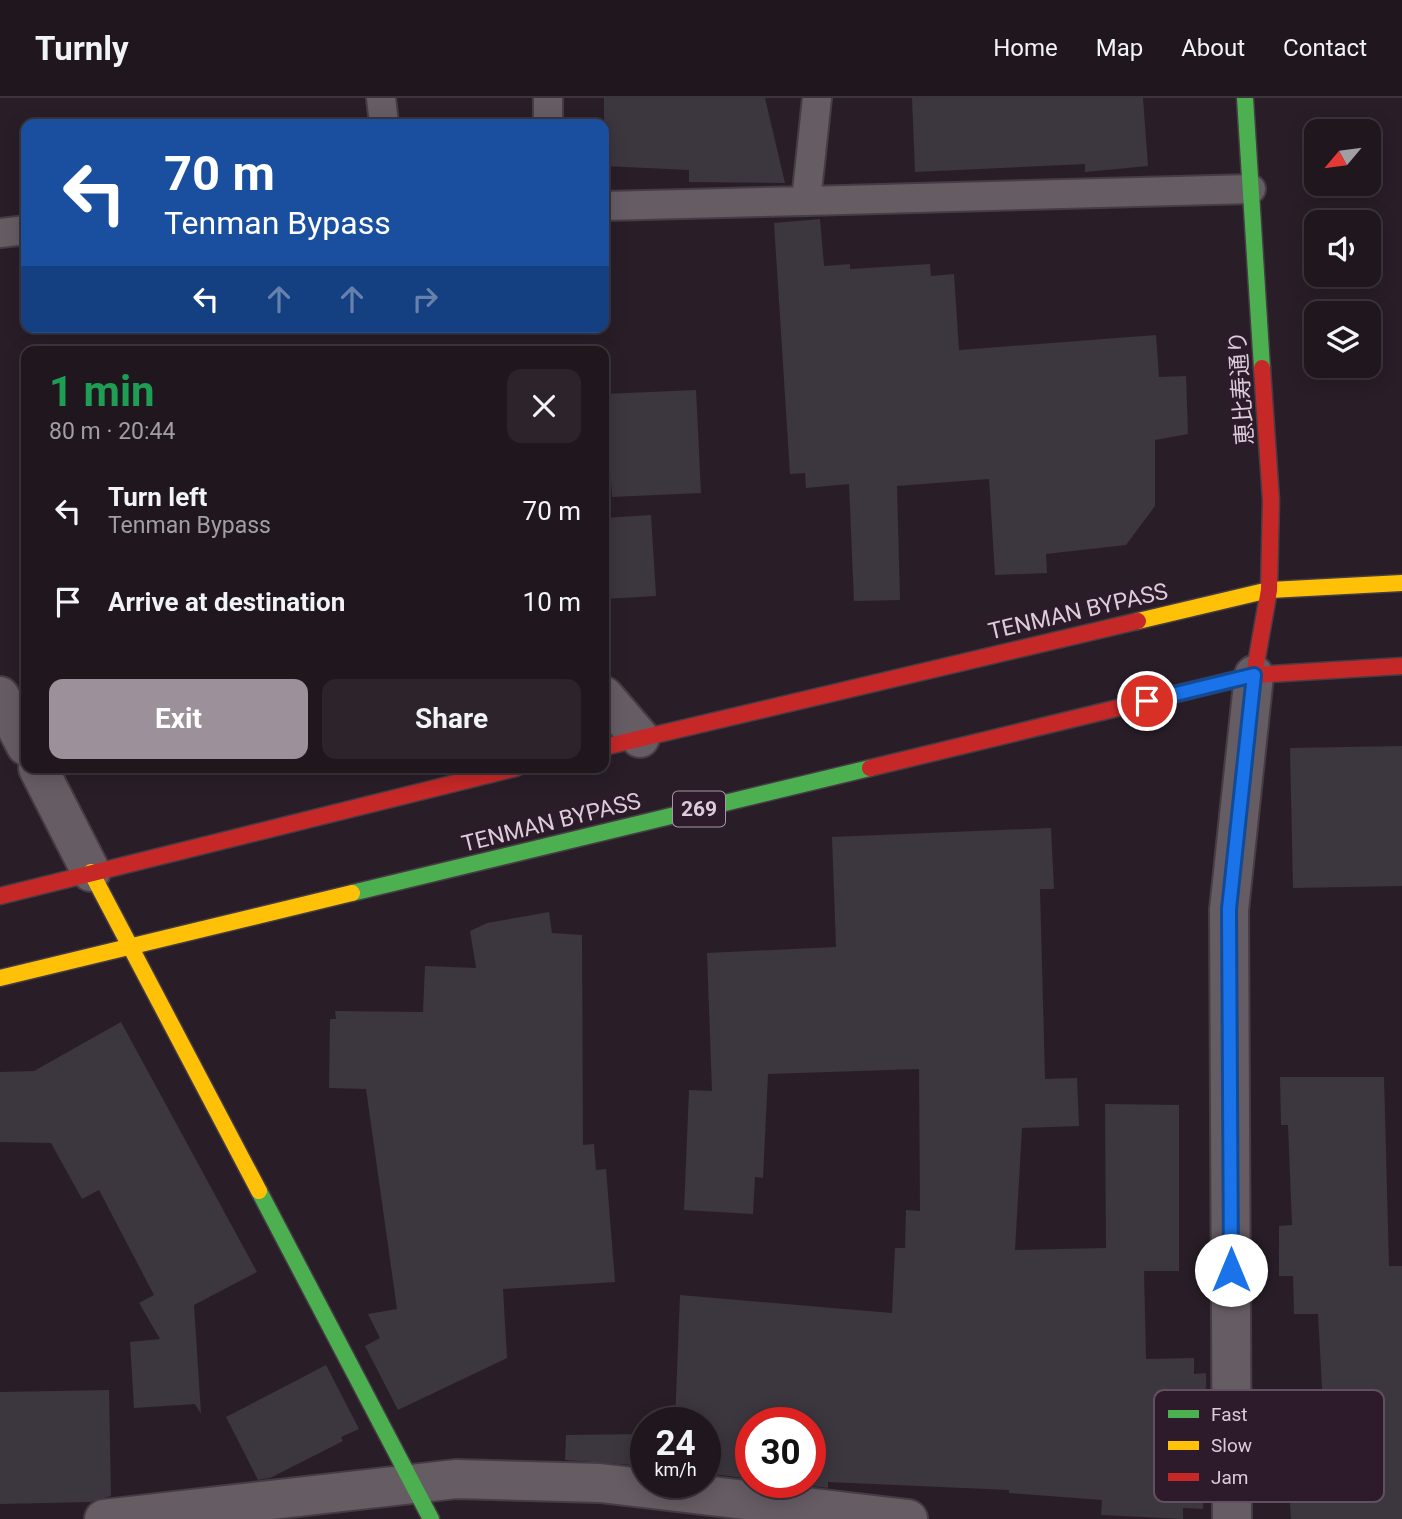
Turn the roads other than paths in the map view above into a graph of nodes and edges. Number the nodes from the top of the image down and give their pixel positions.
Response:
1 (381, 98) edge
2 (548, 98) edge
3 (817, 98) edge
4 (1245, 98) edge
5 (383, 119) edge
6 (548, 119) edge
7 (1251, 189) junction
8 (806, 201) junction
9 (609, 206) edge
10 (21, 231) edge
11 (0, 233) edge
12 (1402, 583) edge
13 (1269, 590) junction
14 (1402, 666) edge
15 (1254, 675) junction
16 (21, 692) edge
17 (0, 694) edge
18 (609, 702) edge
19 (21, 736) edge
20 (640, 738) junction
21 (609, 746) edge
22 (41, 773) edge
23 (496, 773) edge
24 (92, 872) junction
25 (0, 896) edge
26 (131, 947) junction
27 (0, 978) edge
28 (1231, 1390) edge
29 (412, 1483) junction
30 (104, 1519) edge
31 (431, 1519) edge
32 (908, 1519) edge

1 - 5 lane
2 - 6 lane
3 - 8 lane
4 - 7 main road, 恵比寿通り
7 - 8 lane
7 - 13 main road, 恵比寿通り
8 - 9 lane
10 - 11 lane
12 - 13 main road, TENMAN BYPASS
13 - 15 main road, 恵比寿通り
13 - 20 main road, TENMAN BYPASS
14 - 15 main road, TENMAN BYPASS / 269
15 - 26 main road, TENMAN BYPASS / 269
15 - 28 street
16 - 17 street
17 - 19 street
18 - 20 street
20 - 21 main road, TENMAN BYPASS
22 - 24 street
23 - 24 main road
24 - 25 main road
24 - 26 main road
26 - 27 main road, TENMAN BYPASS / 269
26 - 29 main road
29 - 30 street
29 - 31 main road
29 - 32 street

